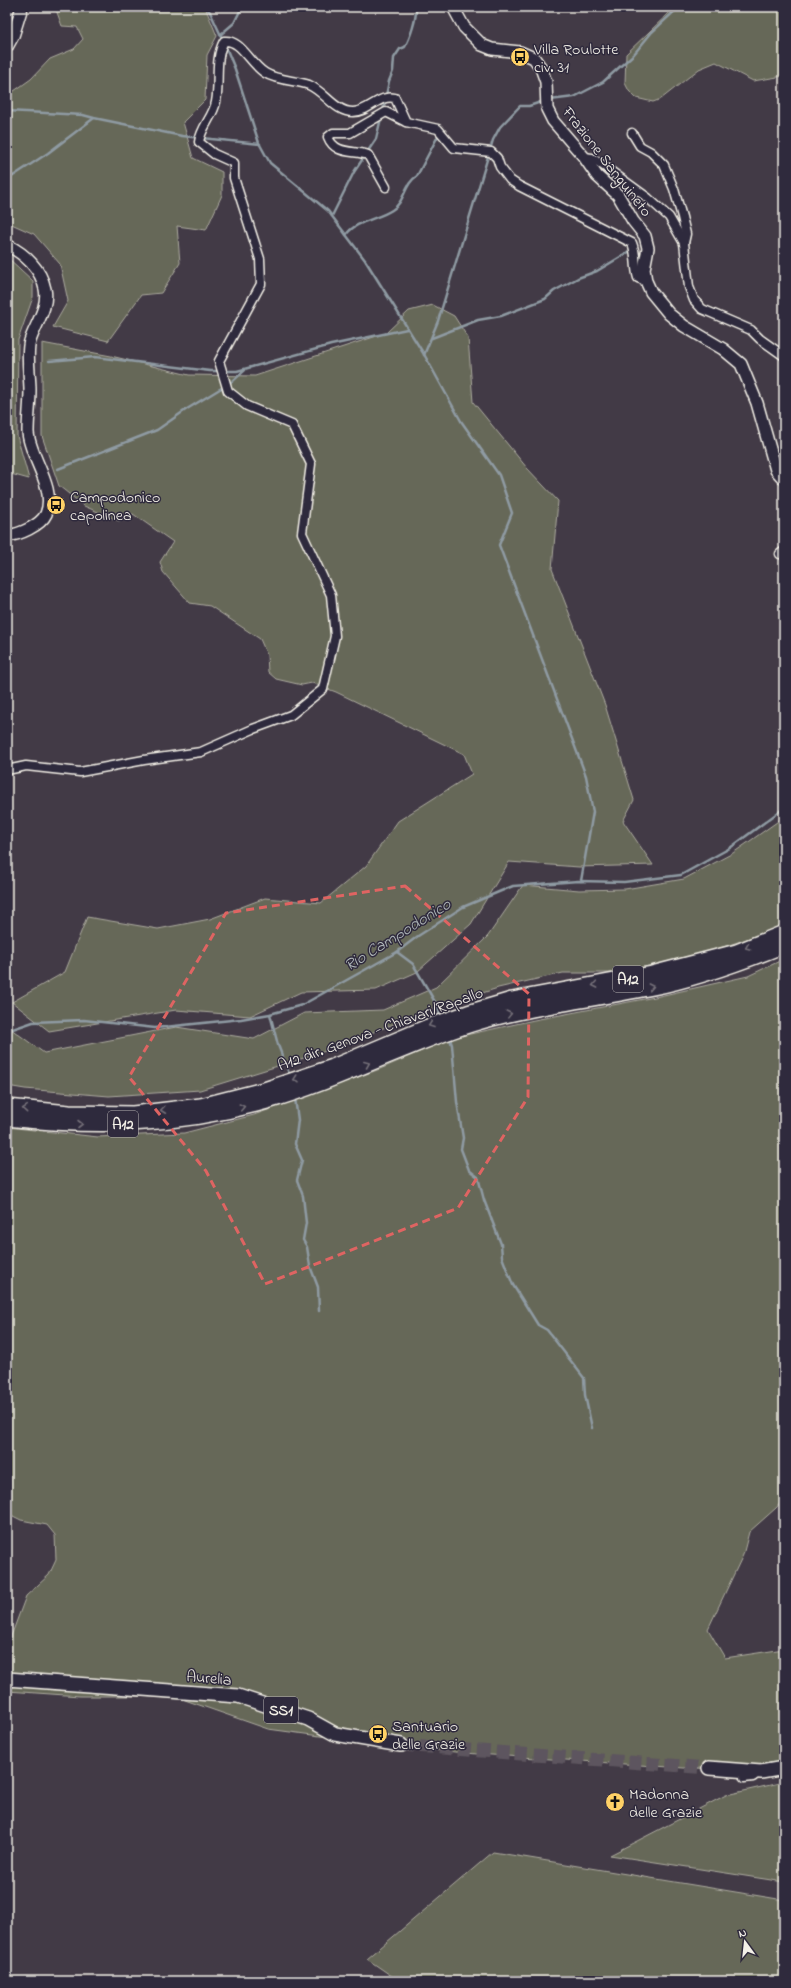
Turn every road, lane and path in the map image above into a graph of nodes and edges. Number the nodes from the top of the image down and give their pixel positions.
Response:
1 (22, 7) edge
2 (453, 7) edge
3 (7, 47) edge
4 (406, 122) junction
5 (632, 133) dead end
6 (584, 157) junction
7 (386, 188) dead end
8 (684, 243) junction
9 (7, 245) edge
10 (646, 281) junction
11 (784, 356) edge
12 (784, 479) edge
13 (7, 535) edge
14 (7, 770) edge
15 (784, 933) edge
16 (784, 946) edge
17 (470, 1018) junction
18 (7, 1107) edge
19 (43, 1116) junction
20 (7, 1118) edge
21 (7, 1679) edge
22 (401, 1745) tunnel mouth
23 (709, 1768) tunnel mouth
24 (784, 1768) edge
25 (761, 1772) junction
26 (744, 1778) dead end

1 - 3 street
2 - 6 street, Frazione Sanguineto
4 - 7 street
4 - 10 street
4 - 14 street
5 - 8 street
6 - 8 street
6 - 10 street, Frazione Sanguineto
8 - 11 street
9 - 13 street
10 - 12 street, Frazione Sanguineto
15 -> 17 highway, A12 dir. Genova - Chiavari/Rapallo / A12
17 -> 16 highway, A12
17 - 19 highway, A12 dir. Genova - Chiavari/Rapallo / A12
19 -> 18 highway, A12 dir. Genova - Chiavari/Rapallo / A12
19 - 20 highway, A12
21 - 22 main road, Aurelia / SS1
23 - 25 main road
24 - 25 main road
25 - 26 street

